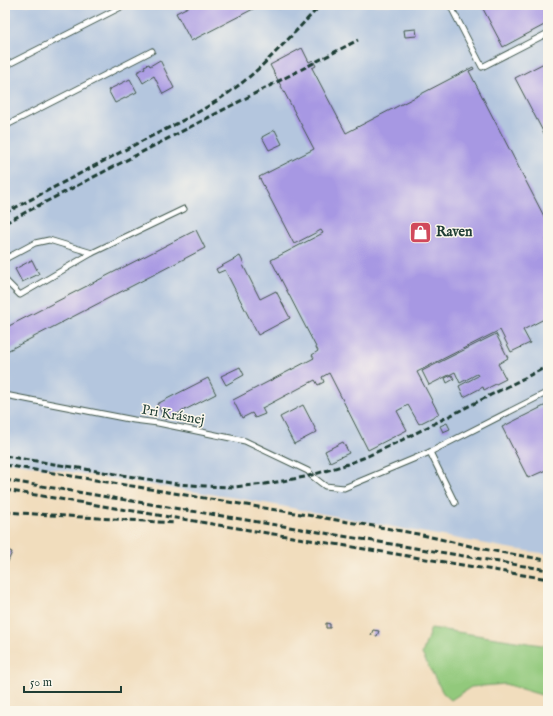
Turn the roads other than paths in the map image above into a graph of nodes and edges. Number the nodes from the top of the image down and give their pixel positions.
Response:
1 (125, 5) edge
2 (450, 5) edge
3 (548, 33) edge
4 (152, 51) dead end
5 (5, 66) edge
6 (5, 126) edge
7 (184, 209) dead end
8 (92, 254) junction
9 (5, 258) edge
10 (5, 280) edge
11 (548, 392) edge
12 (5, 395) edge
13 (430, 452) junction
14 (455, 503) dead end

1 - 5 lane
2 - 3 lane
4 - 6 lane
7 - 8 lane
8 - 9 lane
8 - 10 lane
11 - 13 lane
12 - 13 lane, Pri Krásnej
13 - 14 lane

